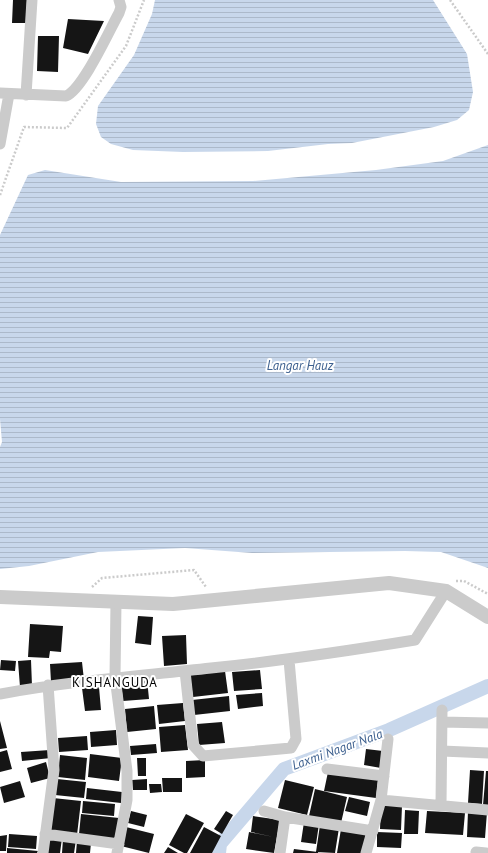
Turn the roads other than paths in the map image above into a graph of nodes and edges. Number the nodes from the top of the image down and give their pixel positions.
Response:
1 (32, 0) edge
2 (119, 0) edge
3 (4, 93) edge
4 (26, 95) junction
5 (0, 144) edge
6 (447, 586) junction
7 (0, 597) edge
8 (116, 602) junction
9 (488, 617) edge
10 (289, 660) junction
11 (185, 671) junction
12 (115, 677) junction
13 (48, 685) junction
14 (0, 694) edge
15 (442, 710) dead end
16 (442, 722) junction
17 (488, 723) edge
18 (388, 739) dead end
19 (442, 751) junction
20 (488, 753) edge
21 (327, 769) dead end
22 (384, 776) junction
23 (381, 800) junction
24 (441, 806) junction
25 (488, 810) edge
26 (264, 811) dead end
27 (285, 817) junction
28 (373, 831) junction
29 (45, 834) junction
30 (118, 848) edge
31 (43, 853) edge
32 (280, 853) edge
33 (366, 853) edge

1 - 4 street
2 - 4 street
3 - 4 street
3 - 5 street
6 - 8 street
6 - 9 street
6 - 10 street
7 - 8 street
8 - 12 street
10 - 11 street
10 - 11 street
11 - 12 street
12 - 13 street
12 - 30 street
13 - 14 street
13 - 29 street
15 - 16 street
16 - 17 street
16 - 19 street
18 - 22 street
19 - 20 street
19 - 24 street
21 - 22 street
22 - 23 street
23 - 24 street
23 - 28 street
24 - 25 street
26 - 27 street
27 - 28 street
27 - 32 street
28 - 33 street
29 - 30 street
29 - 31 street

